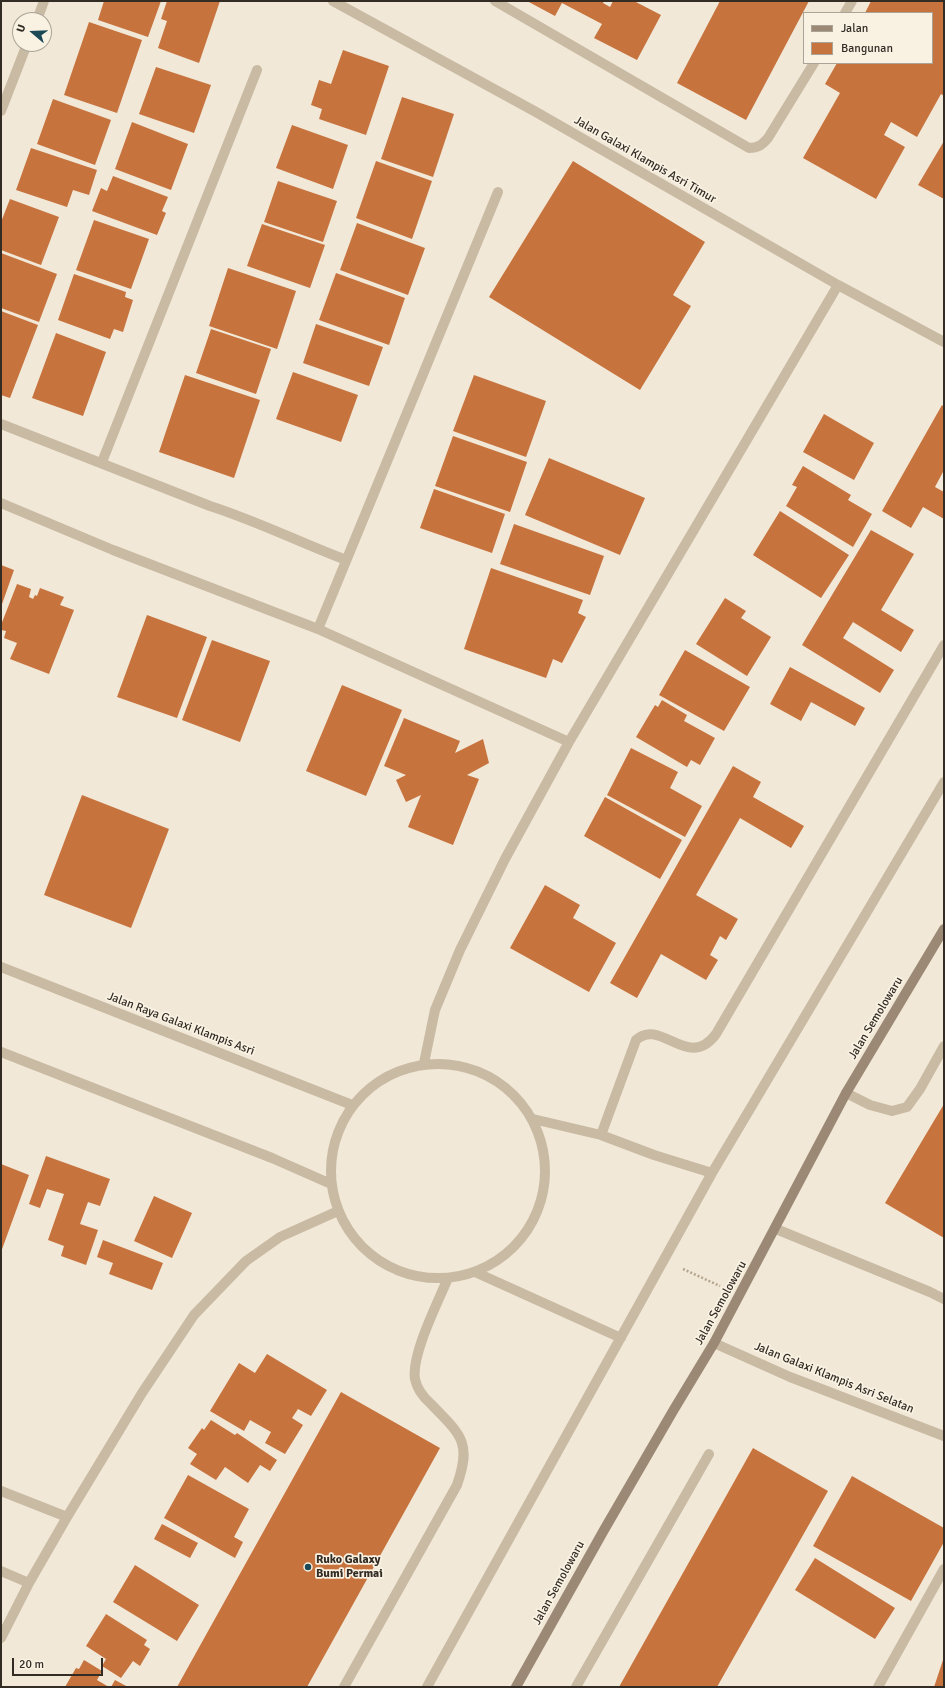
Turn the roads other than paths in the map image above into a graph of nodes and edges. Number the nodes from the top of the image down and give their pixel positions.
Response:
1 (44, 1) edge
2 (333, 1) edge
3 (495, 1) edge
4 (852, 1) edge
5 (40, 12) edge
6 (846, 12) edge
7 (24, 52) edge
8 (813, 64) edge
9 (257, 70) dead end
10 (1, 111) edge
11 (498, 192) dead end
12 (838, 286) junction
13 (944, 342) edge
14 (1, 424) edge
15 (102, 462) junction
16 (1, 503) edge
17 (346, 560) junction
18 (318, 629) junction
19 (944, 645) edge
20 (570, 742) junction
21 (944, 782) edge
22 (944, 929) edge
23 (1, 967) edge
24 (944, 1046) edge
25 (1, 1052) edge
26 (424, 1063) junction
27 (846, 1092) junction
28 (352, 1105) junction
29 (533, 1119) junction
30 (601, 1135) junction
31 (712, 1173) junction
32 (331, 1184) junction
33 (338, 1211) junction
34 (776, 1229) junction
35 (475, 1272) junction
36 (448, 1278) junction
37 (944, 1299) edge
38 (621, 1338) junction
39 (714, 1344) junction
40 (944, 1436) edge
41 (709, 1454) dead end
42 (1, 1492) edge
43 (67, 1517) junction
44 (944, 1569) edge
45 (1, 1571) edge
46 (29, 1583) junction
47 (1, 1638) edge
48 (344, 1687) edge
49 (427, 1687) edge
50 (516, 1687) edge
51 (576, 1687) edge
52 (878, 1687) edge

1 - 5 street
2 - 12 street, Jalan Galaxi Klampis Asri Timur
3 - 8 street
4 - 6 street
7 - 10 street
9 - 15 street
11 - 17 street
12 - 13 street, Jalan Galaxi Klampis Asri Timur
12 - 20 street
14 - 15 street
15 - 17 street
16 - 18 street
17 - 18 street
18 - 20 street
19 - 30 street
20 - 26 street
21 - 31 street
22 - 27 main road, Jalan Semolowaru
23 - 28 street, Jalan Raya Galaxi Klampis Asri
24 - 27 street
25 - 32 street
26 - 28 street
26 - 29 street
27 - 34 main road, Jalan Semolowaru
28 - 32 street
29 - 30 street
29 - 35 street
30 - 31 street
31 - 38 street
32 - 33 street
33 - 36 street
33 - 43 street
34 - 37 street
34 - 39 main road, Jalan Semolowaru
35 - 36 street
35 - 38 street
36 - 48 street
38 - 49 street
39 - 40 street, Jalan Galaxi Klampis Asri Selatan
39 - 50 main road, Jalan Semolowaru
41 - 51 street
42 - 43 street
43 - 46 street
44 - 52 street
45 - 46 street
46 - 47 street

